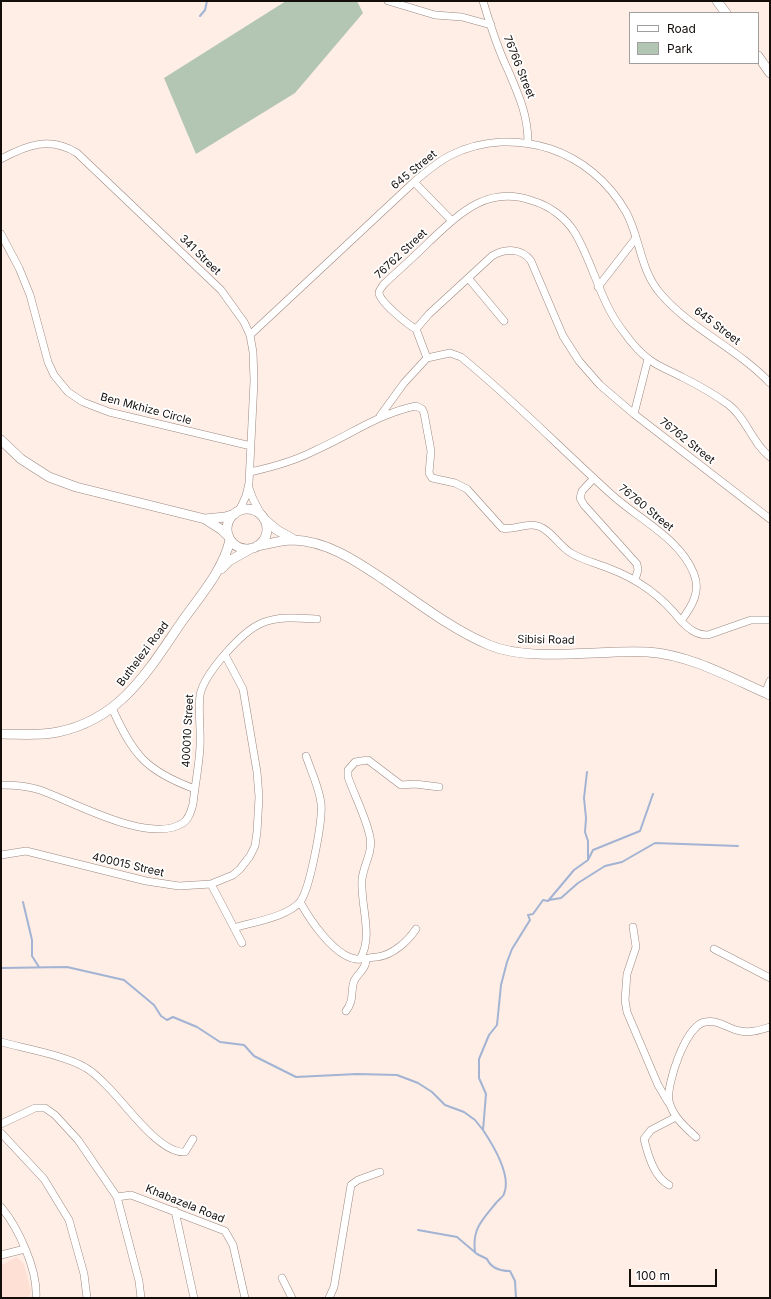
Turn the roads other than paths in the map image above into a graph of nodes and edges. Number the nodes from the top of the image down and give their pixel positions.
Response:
1 (388, 1) edge
2 (483, 1) edge
3 (717, 1) edge
4 (725, 12) edge
5 (491, 25) junction
6 (759, 57) edge
7 (770, 73) edge
8 (528, 143) junction
9 (1, 159) edge
10 (414, 182) junction
11 (452, 221) junction
12 (1, 234) edge
13 (636, 238) junction
14 (469, 279) junction
15 (598, 287) junction
16 (504, 321) dead end
17 (416, 329) junction
18 (250, 335) junction
19 (427, 358) junction
20 (648, 359) junction
21 (770, 383) edge
22 (634, 414) junction
23 (378, 418) junction
24 (1, 440) edge
25 (251, 446) junction
26 (770, 457) edge
27 (250, 472) junction
28 (594, 478) junction
29 (248, 484) junction
30 (237, 512) junction
31 (263, 518) junction
32 (205, 519) junction
33 (770, 519) edge
34 (230, 538) junction
35 (294, 540) junction
36 (255, 547) junction
37 (215, 574) junction
38 (635, 580) junction
39 (317, 619) dead end
40 (770, 620) edge
41 (681, 621) junction
42 (225, 655) junction
43 (770, 681) edge
44 (767, 694) edge
45 (112, 708) junction
46 (1, 734) edge
47 (306, 756) dead end
48 (1, 785) edge
49 (439, 787) dead end
50 (195, 789) junction
51 (1, 854) edge
52 (210, 884) junction
53 (300, 902) junction
54 (634, 927) dead end
55 (234, 928) junction
56 (416, 928) dead end
57 (242, 943) dead end
58 (714, 949) dead end
59 (363, 959) junction
60 (770, 978) edge
61 (346, 1010) dead end
62 (770, 1027) edge
63 (1, 1042) edge
64 (672, 1108) junction
65 (676, 1117) junction
66 (1, 1124) edge
67 (1, 1132) edge
68 (696, 1137) dead end
69 (193, 1139) dead end
70 (380, 1172) dead end
71 (669, 1185) dead end
72 (117, 1197) junction
73 (1, 1207) edge
74 (175, 1211) junction
75 (25, 1249) junction
76 (1, 1255) edge
77 (282, 1278) dead end
78 (36, 1298) edge
79 (86, 1298) edge
80 (141, 1298) edge
81 (194, 1298) edge
82 (245, 1298) edge
83 (292, 1298) edge
84 (329, 1298) edge

1 - 5 street
2 - 5 street, 76766 Street
3 - 4 street
5 - 8 street, 76766 Street
6 - 7 street
8 - 10 street, 645 Street
8 - 13 street, 645 Street
9 - 18 street, 341 Street
10 - 11 street
10 - 18 street, 645 Street
11 - 15 street, 76762 Street
11 - 17 street, 76762 Street
12 - 25 street, Ben Mkhize Circle
13 - 15 street
13 - 21 street, 645 Street
14 - 16 street
14 - 17 street, 76762 Street
14 - 22 street, 76762 Street
15 - 20 street, 76762 Street
17 - 19 street
18 - 25 street, 341 Street
19 - 23 street
19 - 28 street, 76760 Street
20 - 22 street
20 - 26 street, 76762 Street
22 - 33 street, 76762 Street
23 - 27 street
23 - 38 street
24 - 32 street
25 - 27 street, 341 Street
27 - 29 street, 341 Street
28 - 38 street
28 - 41 street, 76760 Street
29 - 30 street, 341 Street
29 - 31 street, 341 Street
30 - 31 street
30 - 32 street
30 - 34 street, Buthelezi Road
31 - 35 street, Sibisi Road
31 - 36 street
32 - 34 street
34 - 36 street
34 - 37 street, Buthelezi Road
35 - 36 street, Sibisi Road
35 - 44 street, Sibisi Road
36 - 37 street, Buthelezi Road
37 - 45 street, Buthelezi Road
38 - 41 street
39 - 42 street, 400010 Street
40 - 41 street
42 - 50 street, 400010 Street
42 - 52 street, 400015 Street
43 - 44 street
45 - 46 street, Buthelezi Road
45 - 50 street
47 - 53 street
48 - 50 street, 400010 Street
49 - 59 street
51 - 52 street, 400015 Street
52 - 55 street
53 - 55 street
53 - 59 street
54 - 64 street
55 - 57 street
56 - 59 street
58 - 60 street
59 - 61 street
62 - 64 street
63 - 69 street
64 - 65 street
65 - 68 street
65 - 71 street
66 - 72 street
67 - 79 street
70 - 84 street
72 - 74 street, Khabazela Road
72 - 80 street
73 - 75 street
74 - 81 street
74 - 82 street, Khabazela Road
75 - 76 street
75 - 78 street
77 - 83 street

